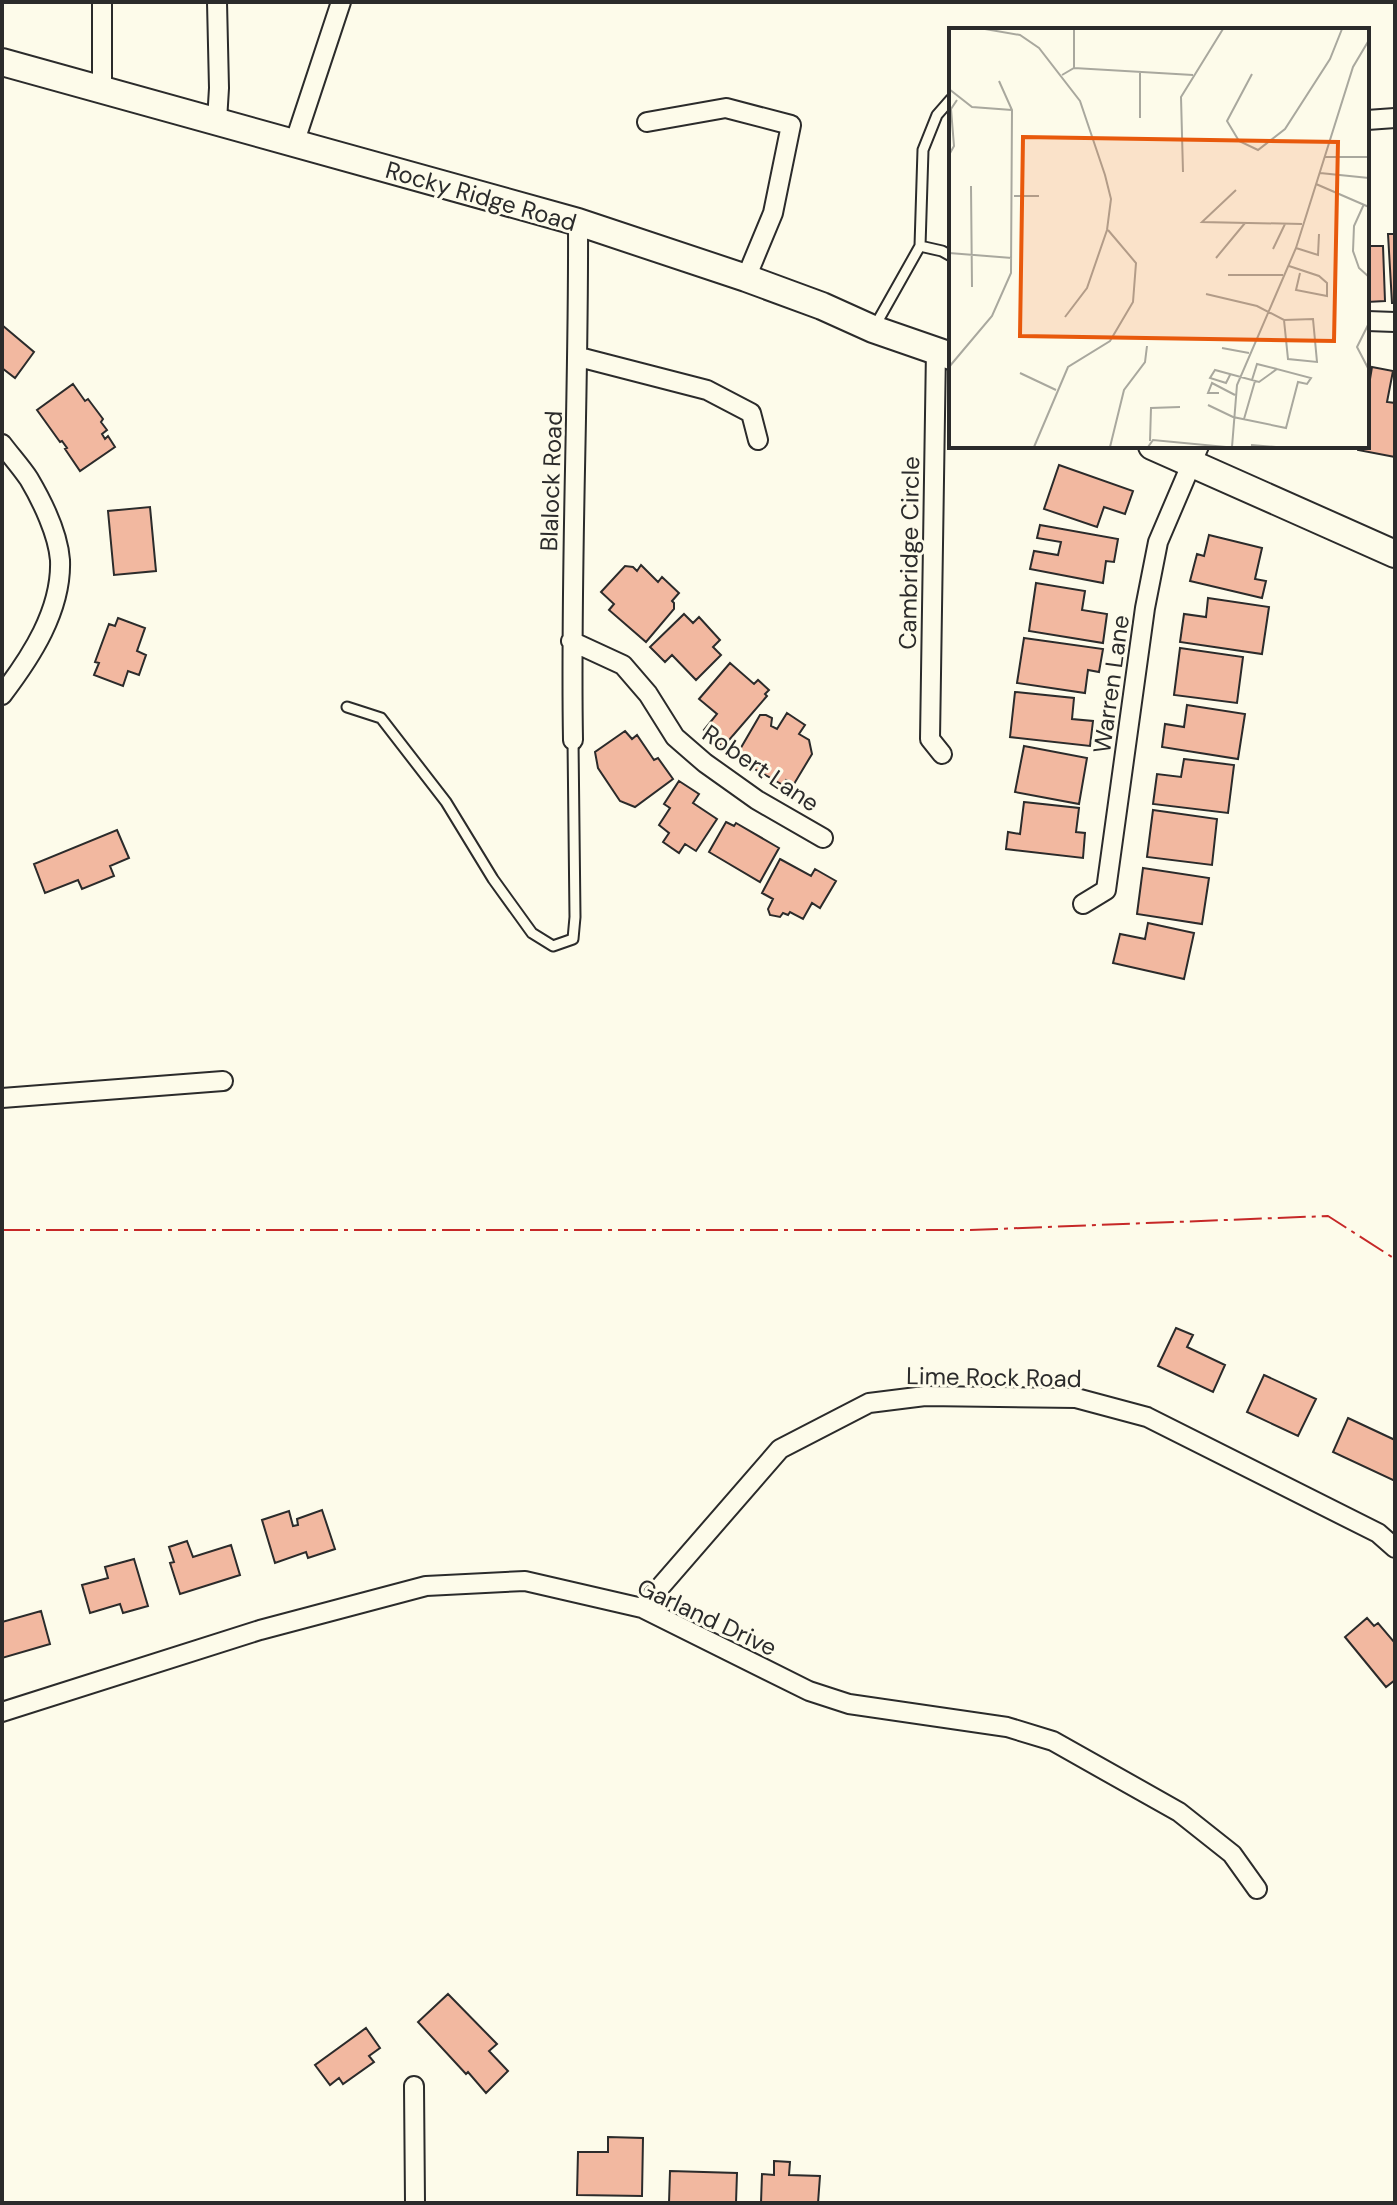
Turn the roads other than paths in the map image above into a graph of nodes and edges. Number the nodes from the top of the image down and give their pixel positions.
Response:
1 (102, 2) edge
2 (217, 2) edge
3 (341, 2) edge
4 (2, 62) edge
5 (102, 90) junction
6 (949, 101) edge
7 (1395, 118) edge
8 (1369, 120) edge
9 (217, 121) junction
10 (647, 122) dead end
11 (294, 144) junction
12 (578, 222) junction
13 (920, 246) junction
14 (949, 255) edge
15 (746, 278) junction
16 (1369, 321) edge
17 (1395, 322) edge
18 (873, 329) junction
19 (943, 353) edge
20 (579, 357) junction
21 (758, 440) dead end
22 (2, 444) edge
23 (1162, 448) edge
24 (1196, 455) edge
25 (1395, 554) edge
26 (571, 641) junction
27 (2, 695) edge
28 (347, 707) dead end
29 (573, 740) joint
30 (942, 754) dead end
31 (823, 838) dead end
32 (1083, 904) dead end
33 (223, 1081) dead end
34 (2, 1098) edge
35 (1395, 1548) edge
36 (642, 1608) junction
37 (2, 1712) edge
38 (1257, 1889) dead end
39 (414, 2086) dead end
40 (415, 2203) edge

1 - 5 street
2 - 9 street
3 - 11 street
4 - 5 main road, Rocky Ridge Road
5 - 9 main road, Rocky Ridge Road
6 - 13 lane
7 - 8 street
9 - 11 main road, Rocky Ridge Road
10 - 15 street
11 - 12 main road, Rocky Ridge Road
12 - 15 main road, Rocky Ridge Road
12 - 20 street, Blalock Road
13 - 14 lane
13 - 18 lane
15 - 18 main road, Rocky Ridge Road
16 - 17 street
18 - 19 main road, Rocky Ridge Road
19 - 30 street, Cambridge Circle
20 - 21 street
20 - 26 street, Blalock Road
22 - 27 street
23 - 24 main road
24 - 25 main road
24 - 32 street, Warren Lane
26 - 29 street, Blalock Road
26 - 31 street, Robert Lane
28 - 29 lane
33 - 34 street
35 - 36 street, Lime Rock Road
36 - 37 street, Garland Drive
36 - 38 street, Garland Drive
39 - 40 street

